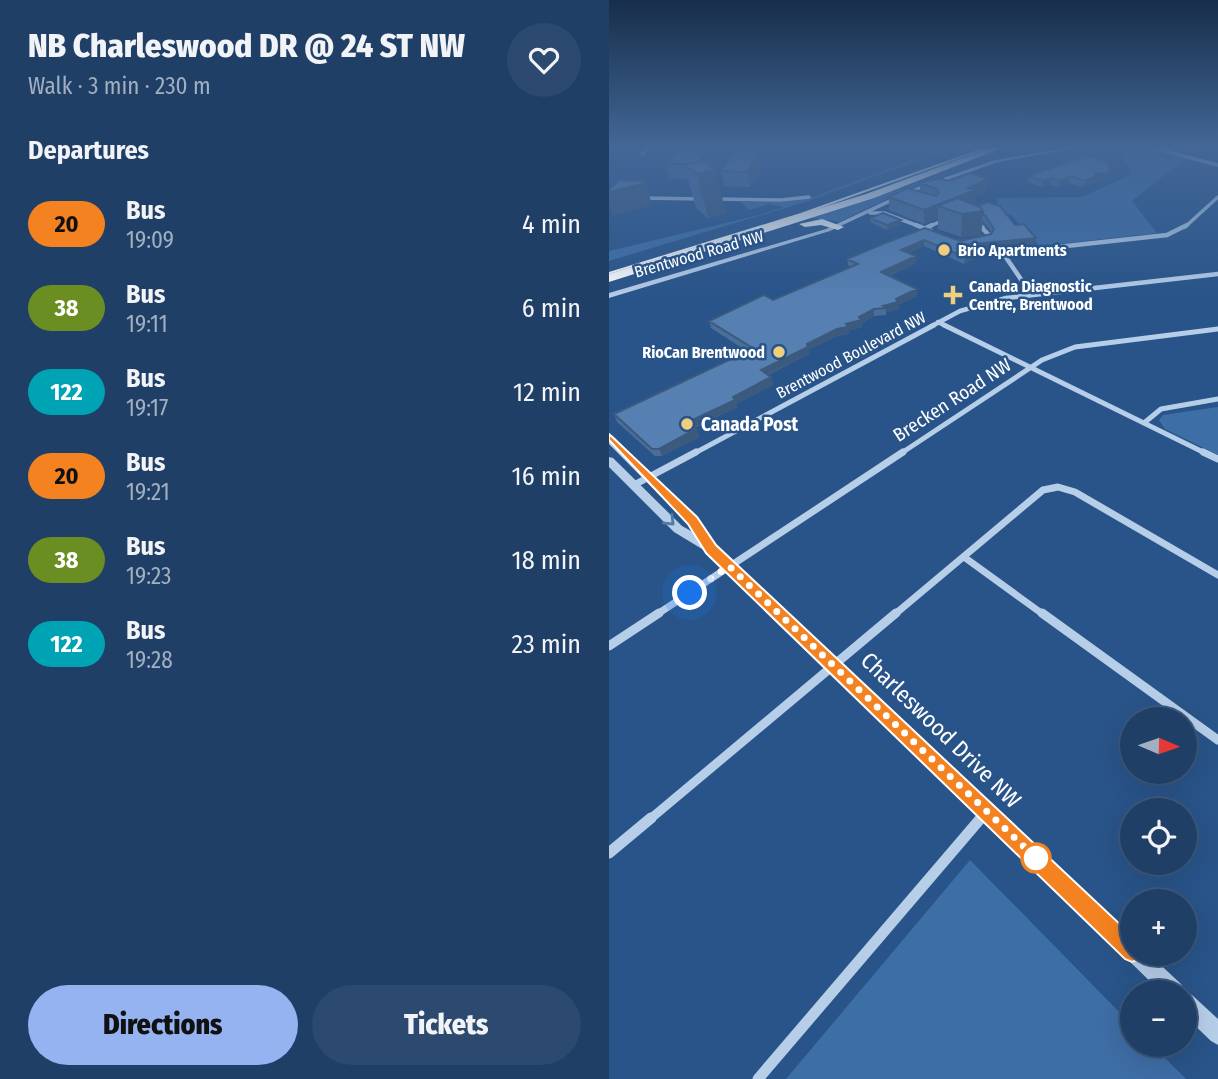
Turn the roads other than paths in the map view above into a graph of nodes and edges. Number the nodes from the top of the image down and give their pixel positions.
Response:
1 (683, 198) edge
2 (778, 198) edge
3 (822, 198) edge
4 (862, 198) edge
5 (896, 198) edge
6 (1217, 199) edge
7 (870, 212) junction
8 (952, 217) edge
9 (971, 222) edge
10 (838, 227) junction
11 (925, 229) junction
12 (939, 234) edge
13 (975, 243) edge
14 (609, 266) edge
15 (1216, 275) edge
16 (609, 278) edge
17 (609, 285) edge
18 (1031, 294) junction
19 (609, 296) edge
20 (938, 322) junction
21 (1218, 329) edge
22 (1029, 368) junction
23 (1218, 399) edge
24 (1144, 423) junction
25 (609, 438) edge
26 (1218, 459) edge
27 (609, 461) edge
28 (651, 477) junction
29 (634, 485) junction
30 (711, 549) junction
31 (964, 557) junction
32 (729, 566) junction
33 (1218, 575) edge
34 (609, 646) edge
35 (835, 664) junction
36 (1218, 740) edge
37 (988, 810) junction
38 (609, 853) edge
39 (1120, 938) edge
40 (1148, 966) edge
41 (1163, 980) edge
42 (1197, 1014) edge
43 (1218, 1034) edge
44 (758, 1079) edge

1 - 2 street
3 - 14 highway
4 - 16 highway
5 - 7 street, Brentwood Road NW
6 - 18 street
7 - 10 street, Brentwood Road NW
7 - 11 street
8 - 11 street
9 - 13 street
10 - 17 highway
10 - 19 street, Brentwood Road NW
11 - 12 street
15 - 18 street, Brentwood Boulevard NW
18 - 20 street, Brentwood Boulevard NW
20 - 22 street
20 - 28 street, Brentwood Boulevard NW
21 - 22 street, Brecken Road NW
22 - 24 street
22 - 32 street, Brecken Road NW
23 - 24 street
24 - 26 street
25 - 28 street, Charleswood Drive NW
27 - 29 street, Charleswood Drive NW
28 - 29 street, Brentwood Boulevard NW
28 - 30 street, Charleswood Drive NW
29 -> 30 street, Charleswood Drive NW
30 - 32 street, Charleswood Drive NW
31 - 33 street
31 - 35 street
31 - 36 street
32 - 34 street, Brecken Road NW
32 - 35 street, Charleswood Drive NW
35 - 37 street, Charleswood Drive NW
35 - 38 street
37 - 39 street, Charleswood Drive NW
37 - 44 street
40 - 41 street, Charleswood Drive NW
42 - 43 street

